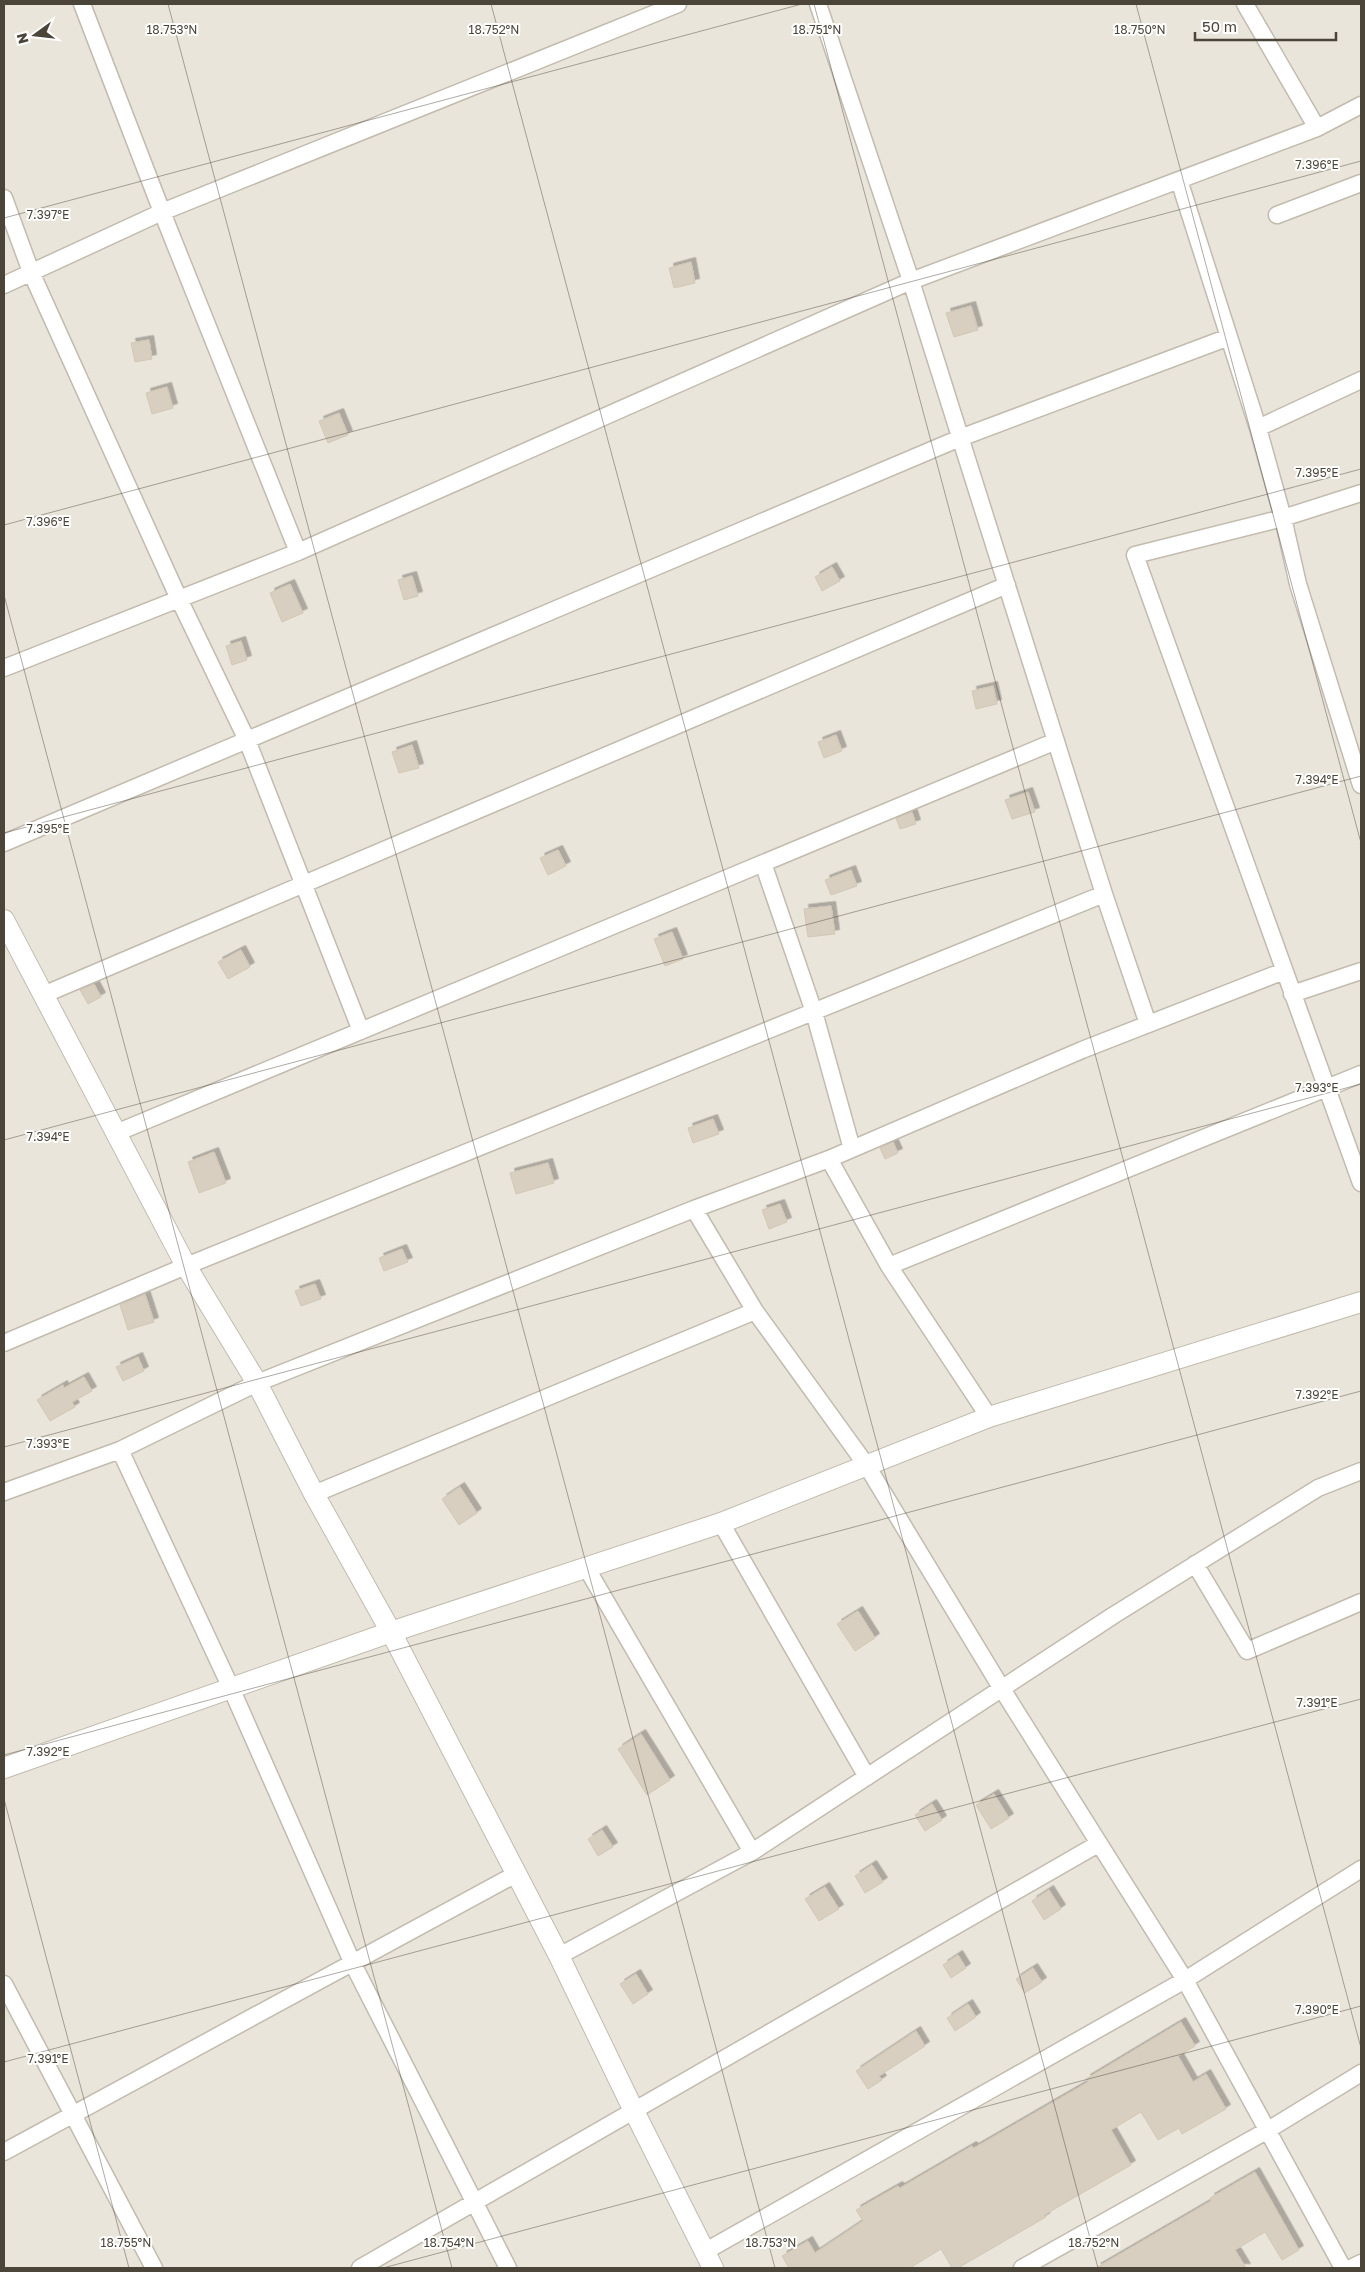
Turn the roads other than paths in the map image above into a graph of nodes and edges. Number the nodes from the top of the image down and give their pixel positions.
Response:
1 (82, 4) edge
2 (678, 4) edge
3 (818, 4) edge
4 (1245, 4) edge
5 (658, 8) edge
6 (1361, 105) edge
7 (1317, 128) junction
8 (1179, 180) junction
9 (1361, 183) edge
10 (4, 198) edge
11 (162, 212) junction
12 (1277, 215) dead end
13 (31, 272) junction
14 (911, 281) junction
15 (4, 285) edge
16 (1229, 337) junction
17 (1361, 380) edge
18 (1258, 428) junction
19 (960, 438) junction
20 (1361, 493) edge
21 (1284, 518) junction
22 (298, 552) junction
23 (1007, 585) junction
24 (179, 599) junction
25 (4, 668) edge
26 (247, 740) junction
27 (1056, 741) junction
28 (1361, 785) edge
29 (4, 842) edge
30 (763, 863) junction
31 (303, 884) junction
32 (1104, 894) junction
33 (4, 920) edge
34 (1284, 971) junction
35 (1361, 971) edge
36 (1292, 994) junction
37 (43, 995) junction
38 (814, 1012) junction
39 (1148, 1024) junction
40 (361, 1031) junction
41 (1361, 1074) edge
42 (1325, 1088) junction
43 (116, 1133) junction
44 (852, 1149) junction
45 (829, 1159) junction
46 (1361, 1183) edge
47 (694, 1209) junction
48 (186, 1266) junction
49 (889, 1266) junction
50 (1361, 1302) edge
51 (755, 1311) junction
52 (4, 1343) edge
53 (257, 1383) junction
54 (989, 1417) junction
55 (120, 1450) junction
56 (867, 1466) junction
57 (1361, 1472) edge
58 (4, 1492) edge
59 (314, 1494) junction
60 (721, 1523) junction
61 (1196, 1564) junction
62 (586, 1567) junction
63 (1361, 1602) edge
64 (390, 1632) junction
65 (231, 1688) junction
66 (1002, 1688) junction
67 (4, 1768) edge
68 (867, 1777) junction
69 (1098, 1844) junction
70 (752, 1852) junction
71 (1361, 1869) edge
72 (516, 1874) junction
73 (559, 1956) junction
74 (353, 1964) junction
75 (1185, 1980) junction
76 (4, 1984) edge
77 (1361, 2073) edge
78 (634, 2111) junction
79 (73, 2115) junction
80 (1268, 2130) junction
81 (4, 2152) edge
82 (474, 2203) junction
83 (709, 2260) edge
84 (1361, 2263) edge
85 (154, 2268) edge
86 (360, 2268) edge
87 (508, 2268) edge
88 (1022, 2268) edge
89 (1343, 2268) edge
90 (1352, 2268) edge

1 - 11 street
2 - 5 street
3 - 14 street
4 - 7 street
5 - 11 street
6 - 7 street
7 - 8 street
8 - 14 street
8 - 16 street
9 - 12 street
10 - 13 street
11 - 13 street
11 - 22 street
13 - 15 street
13 - 24 street
14 - 19 street
14 - 22 street
16 - 18 street
16 - 19 street
17 - 18 street
18 - 21 street
19 - 23 street
19 - 26 street
20 - 21 street
21 - 28 street
21 - 34 street
22 - 24 street
23 - 27 street
23 - 31 street
24 - 25 street
24 - 26 street
26 - 29 street
26 - 31 street
27 - 30 street
27 - 32 street
30 - 38 street
30 - 40 street
31 - 37 street
31 - 40 street
32 - 38 street
32 - 39 street
33 - 37 street
34 - 36 street
34 - 39 street
35 - 36 street
36 - 42 street
37 - 43 street
38 - 44 street
38 - 48 street
39 - 44 street
40 - 43 street
41 - 42 street
42 - 46 street
42 - 49 street
43 - 48 street
44 - 45 street
45 - 47 street
45 - 49 street
47 - 51 street
47 - 53 street
48 - 52 street
48 - 53 street
49 - 54 street
50 - 54 street
51 - 56 street
51 - 59 street
53 - 55 street
53 - 59 street
54 - 56 street
55 - 58 street
55 - 65 street
56 - 60 street
56 - 66 street
57 - 61 street
59 - 64 street
60 - 62 street
60 - 68 street
61 - 63 street
61 - 66 street
62 - 64 street
62 - 70 street
64 - 65 street
64 - 72 street
65 - 67 street
65 - 74 street
66 - 68 street
66 - 69 street
68 - 70 street
69 - 75 street
69 - 78 street
70 - 73 street
71 - 75 street
72 - 73 street
72 - 74 street
73 - 78 street
74 - 79 street
74 - 82 street
75 - 80 street
75 - 83 street
76 - 79 street
77 - 80 street
78 - 82 street
78 - 83 street
79 - 81 street
79 - 85 street
80 - 88 street
80 - 89 street
82 - 86 street
82 - 87 street
84 - 90 street

